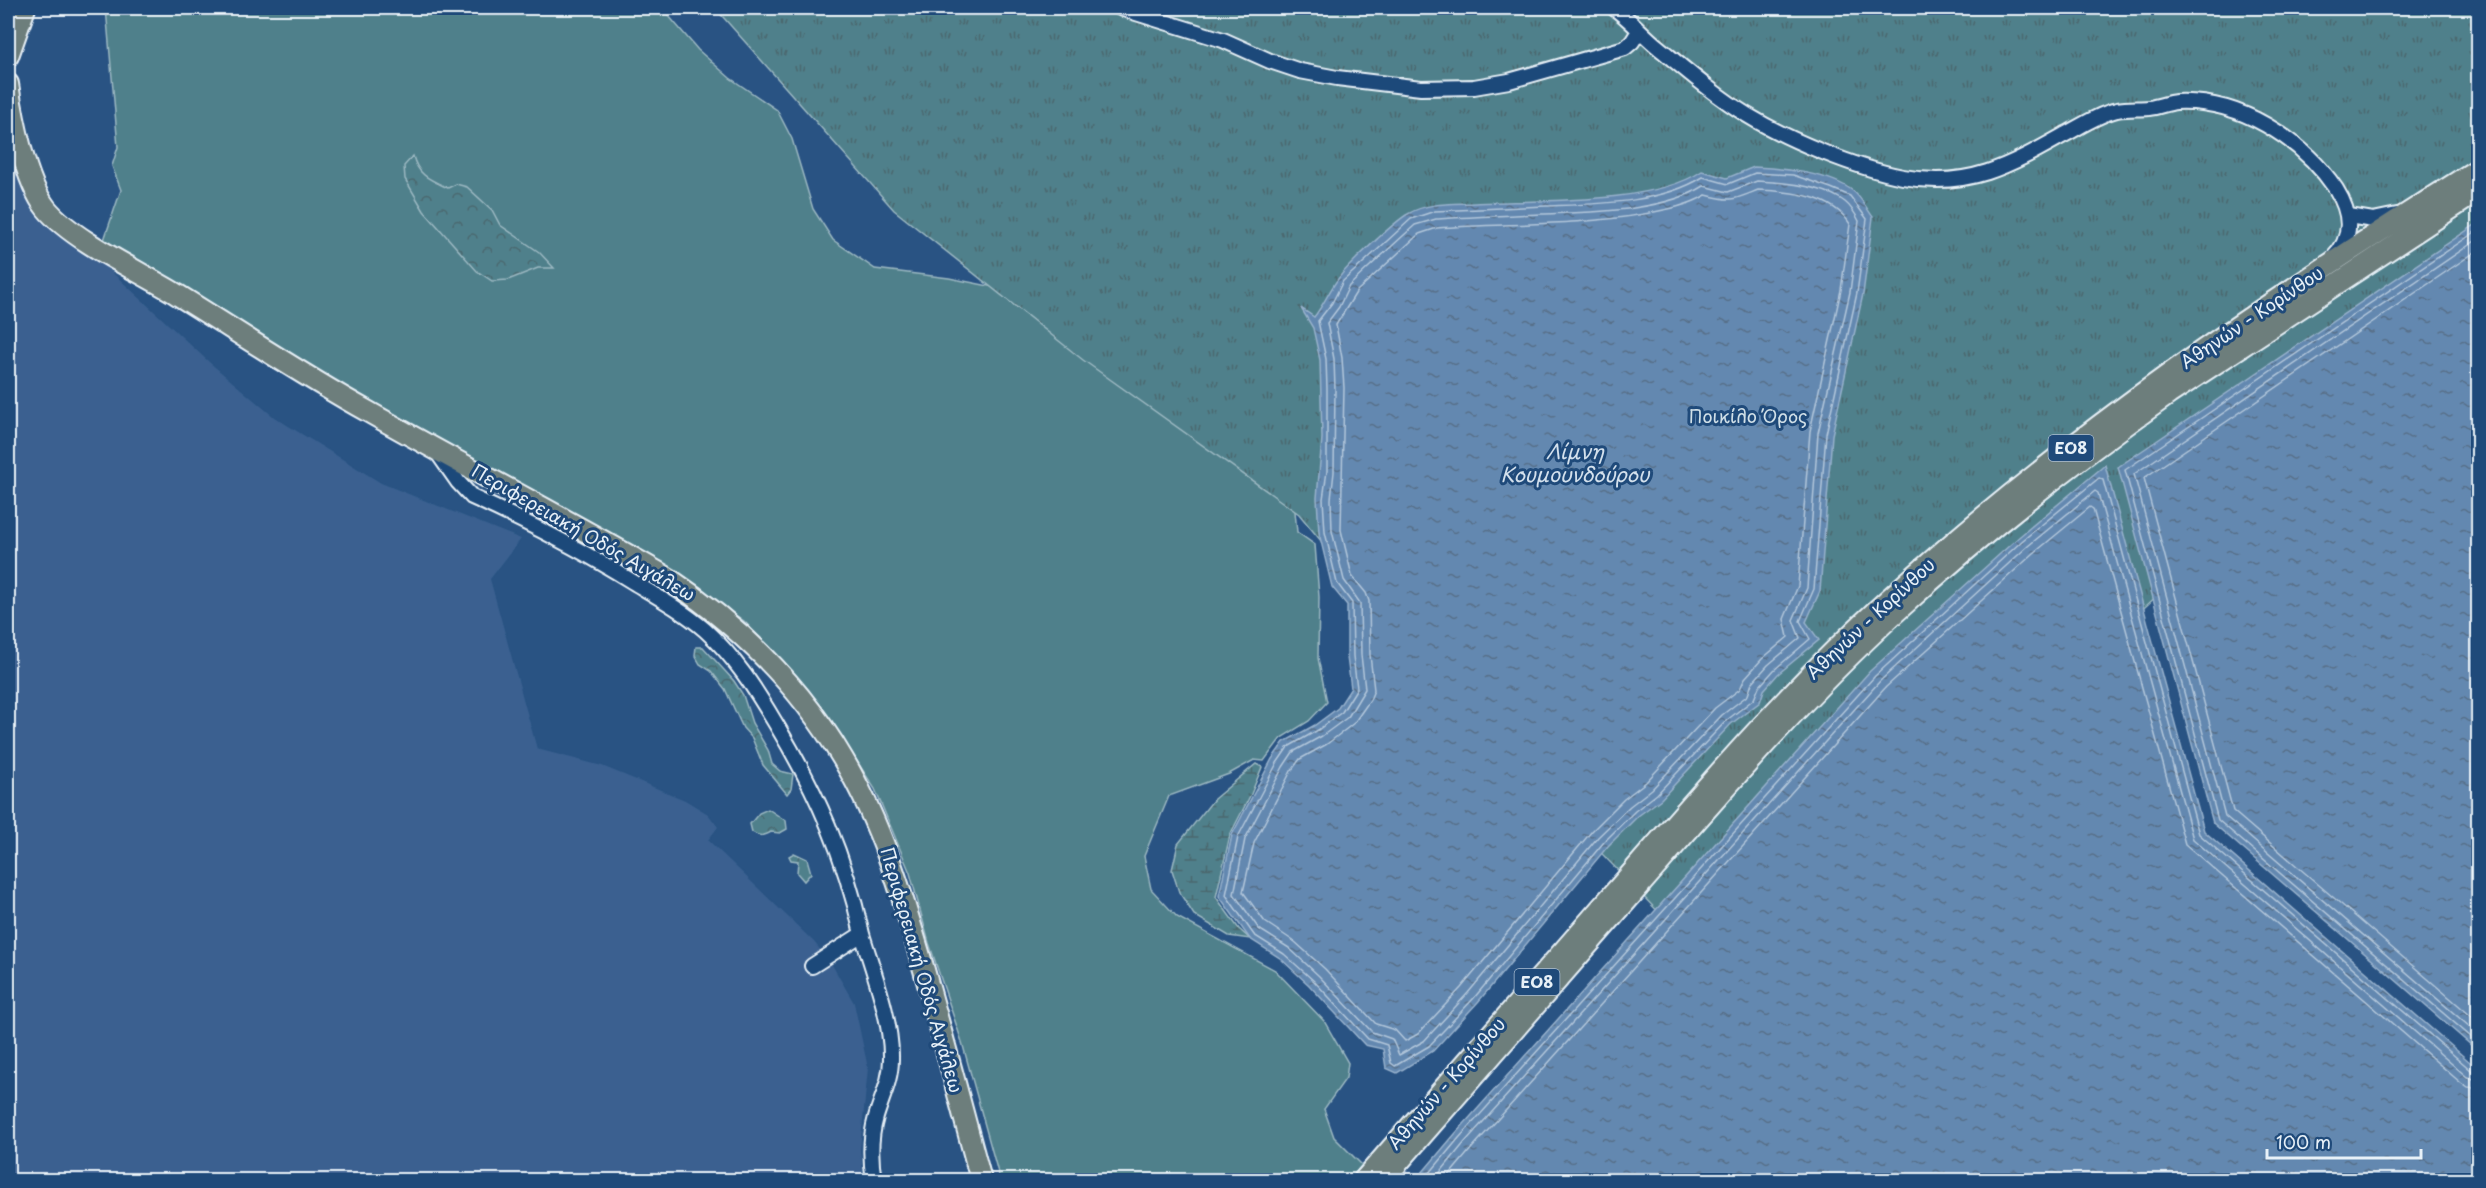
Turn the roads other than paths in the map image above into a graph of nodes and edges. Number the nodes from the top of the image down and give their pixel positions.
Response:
1 (25, 8) edge
2 (1120, 8) edge
3 (1614, 8) edge
4 (1639, 31) junction
5 (8, 56) edge
6 (8, 84) edge
7 (2478, 169) edge
8 (2478, 191) edge
9 (2419, 206) junction
10 (2349, 216) junction
11 (2318, 272) junction
12 (435, 449) junction
13 (862, 934) junction
14 (812, 966) dead end
15 (874, 1180) edge
16 (981, 1180) edge
17 (1364, 1180) edge
18 (1383, 1180) edge

1 - 5 highway
2 - 4 street
3 - 4 street
4 - 10 street
6 - 12 highway, Περιφερειακή Οδός Αιγάλεω
7 - 9 highway, Αθηνών - Κορίνθου / ΕΟ8
8 - 18 highway, Αθηνών - Κορίνθου / ΕΟ8
9 - 10 street
9 - 11 highway, Αθηνών - Κορίνθου / ΕΟ8
10 - 11 street
11 - 17 highway, Αθηνών - Κορίνθου / ΕΟ8
12 - 13 street
12 - 16 highway, Περιφερειακή Οδός Αιγάλεω
13 - 14 street
13 - 15 street

